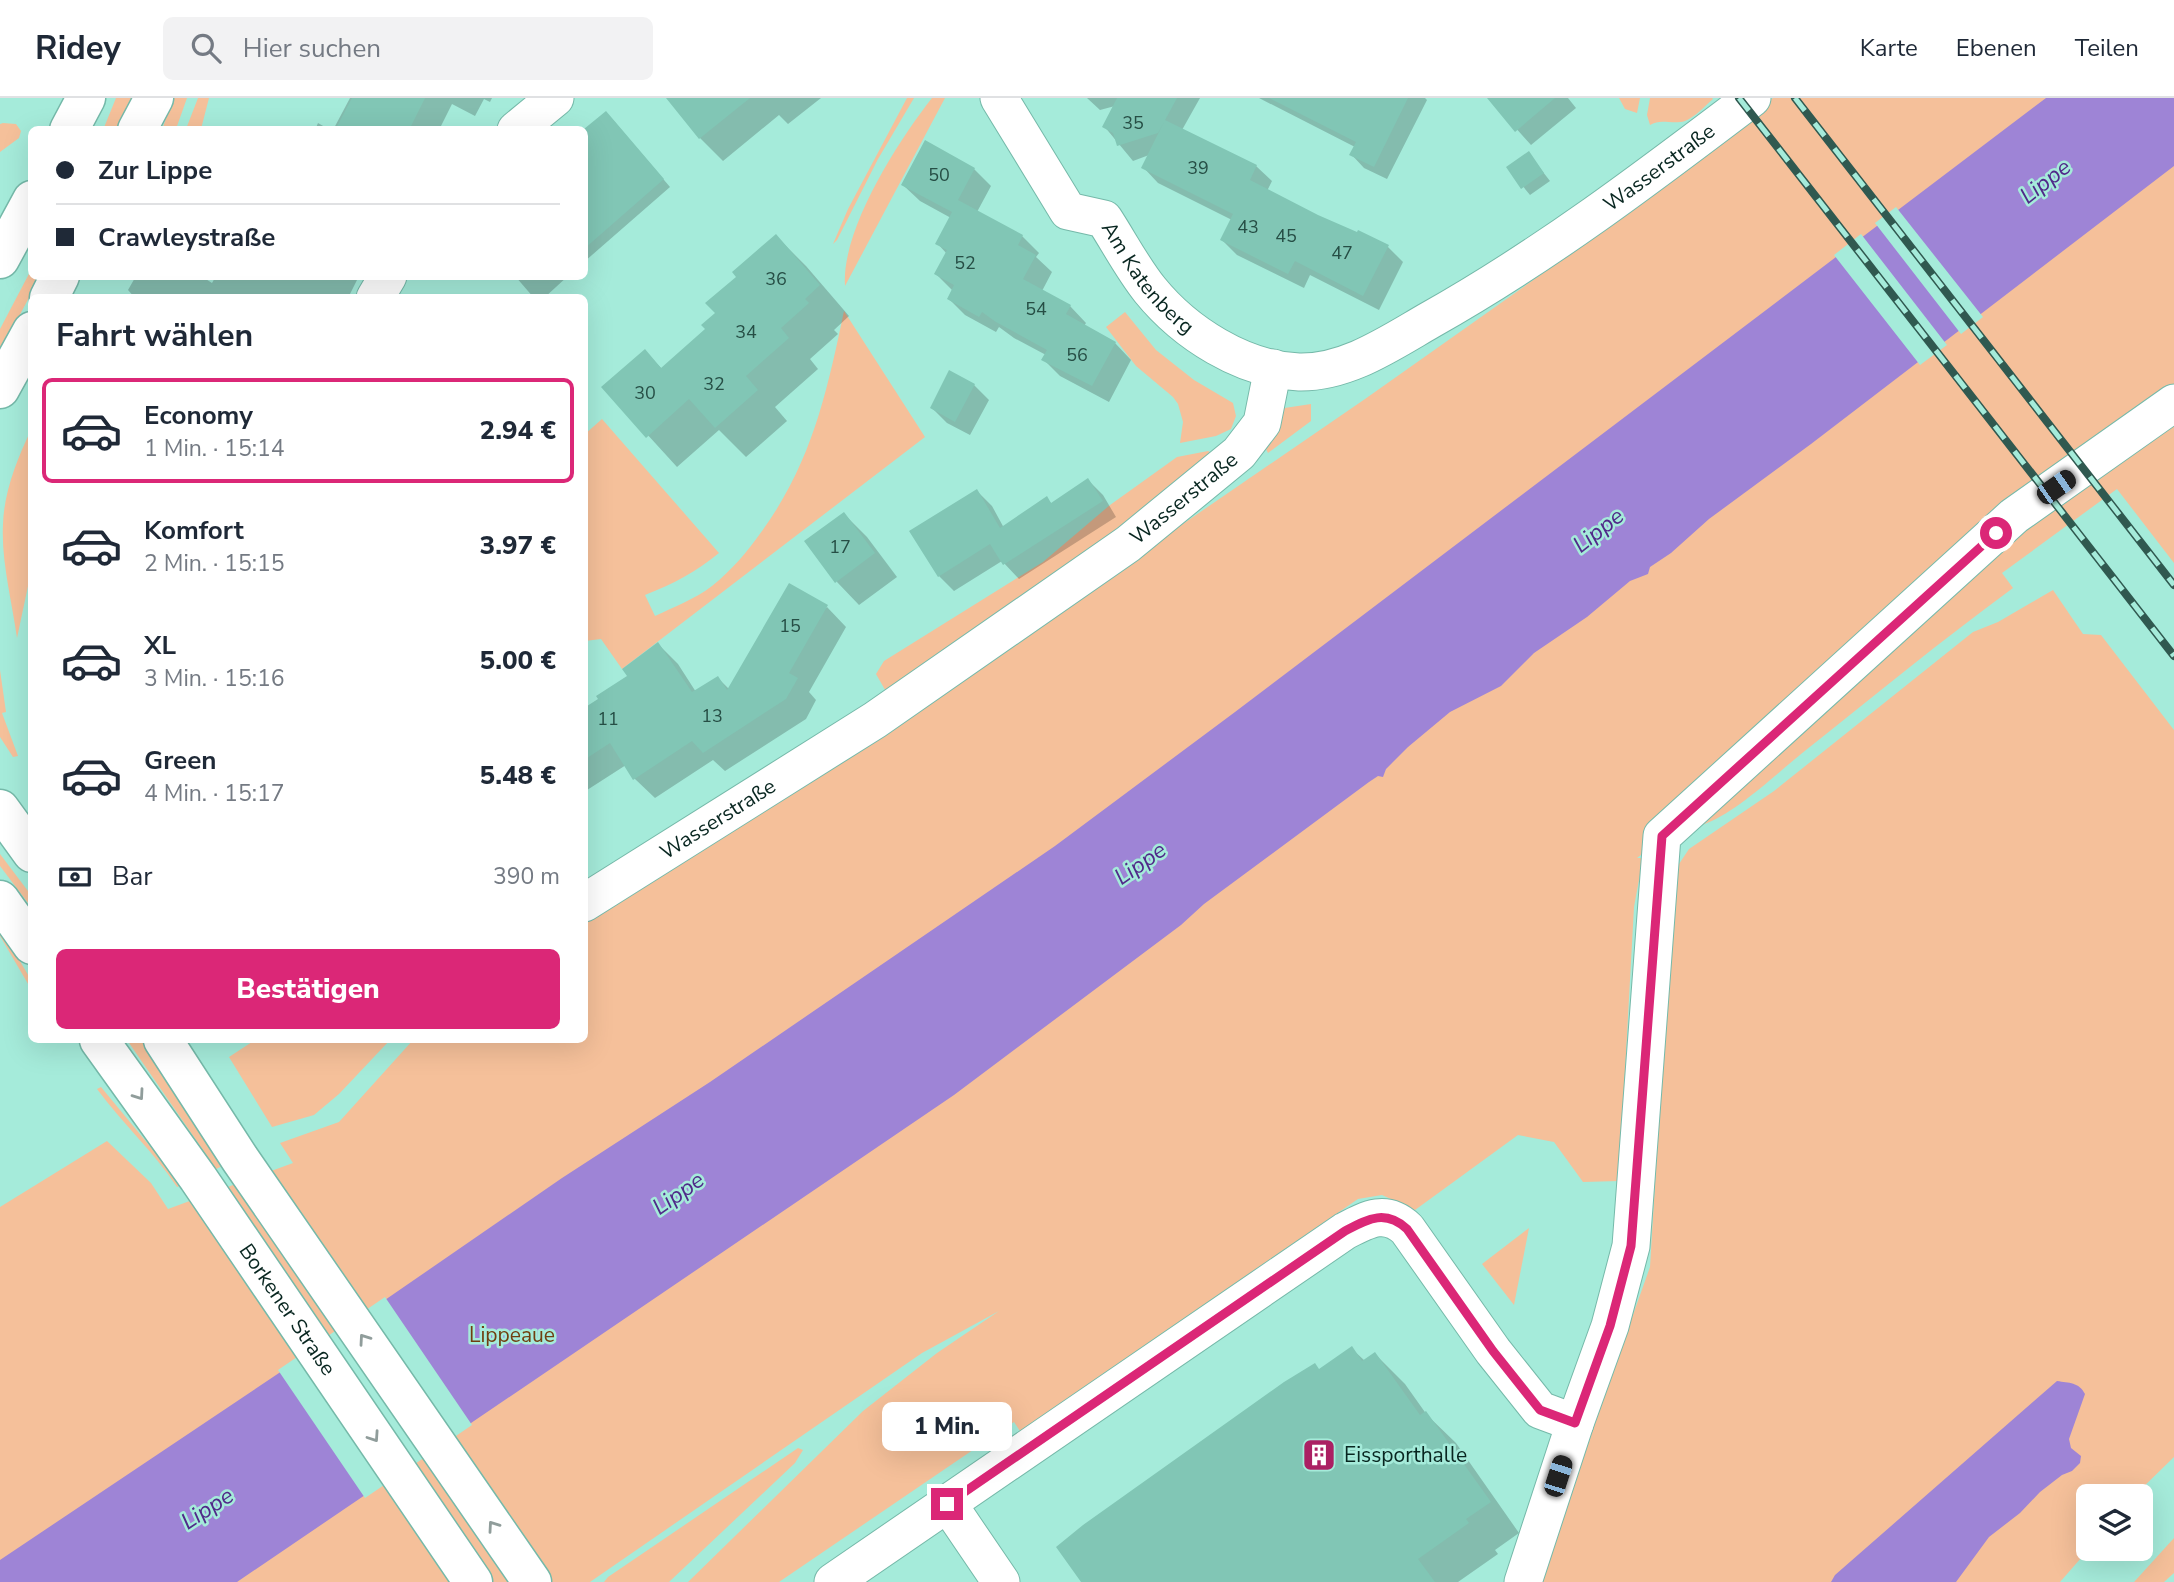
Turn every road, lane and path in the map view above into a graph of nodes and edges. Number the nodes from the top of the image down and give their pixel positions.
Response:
1 (86, 98) edge
2 (154, 98) edge
3 (555, 98) edge
4 (999, 98) edge
5 (1752, 98) edge
6 (71, 126) edge
7 (139, 126) edge
8 (521, 126) edge
9 (28, 208) edge
10 (0, 260) edge
11 (28, 338) edge
12 (1273, 368) junction
13 (0, 389) edge
14 (2174, 403) edge
15 (0, 809) edge
16 (28, 848) edge
17 (588, 900) edge
18 (0, 901) edge
19 (28, 939) edge
20 (101, 1043) edge
21 (165, 1043) edge
22 (1575, 1423) junction
23 (947, 1504) junction
24 (473, 1582) edge
25 (532, 1582) edge
26 (833, 1582) edge
27 (1001, 1582) edge
28 (1524, 1582) edge

1 - 6 main road
2 - 7 main road
3 - 8 street
4 - 12 street, Am Katenberg
5 - 12 street, Wasserstraße
9 - 10 main road
11 - 13 main road
12 - 17 street, Wasserstraße
14 - 22 street
15 - 16 main road
18 - 19 main road
20 -> 24 main road, Borkener Straße
25 -> 21 main road
22 - 23 street
22 - 28 street
23 - 26 street
23 - 27 street

